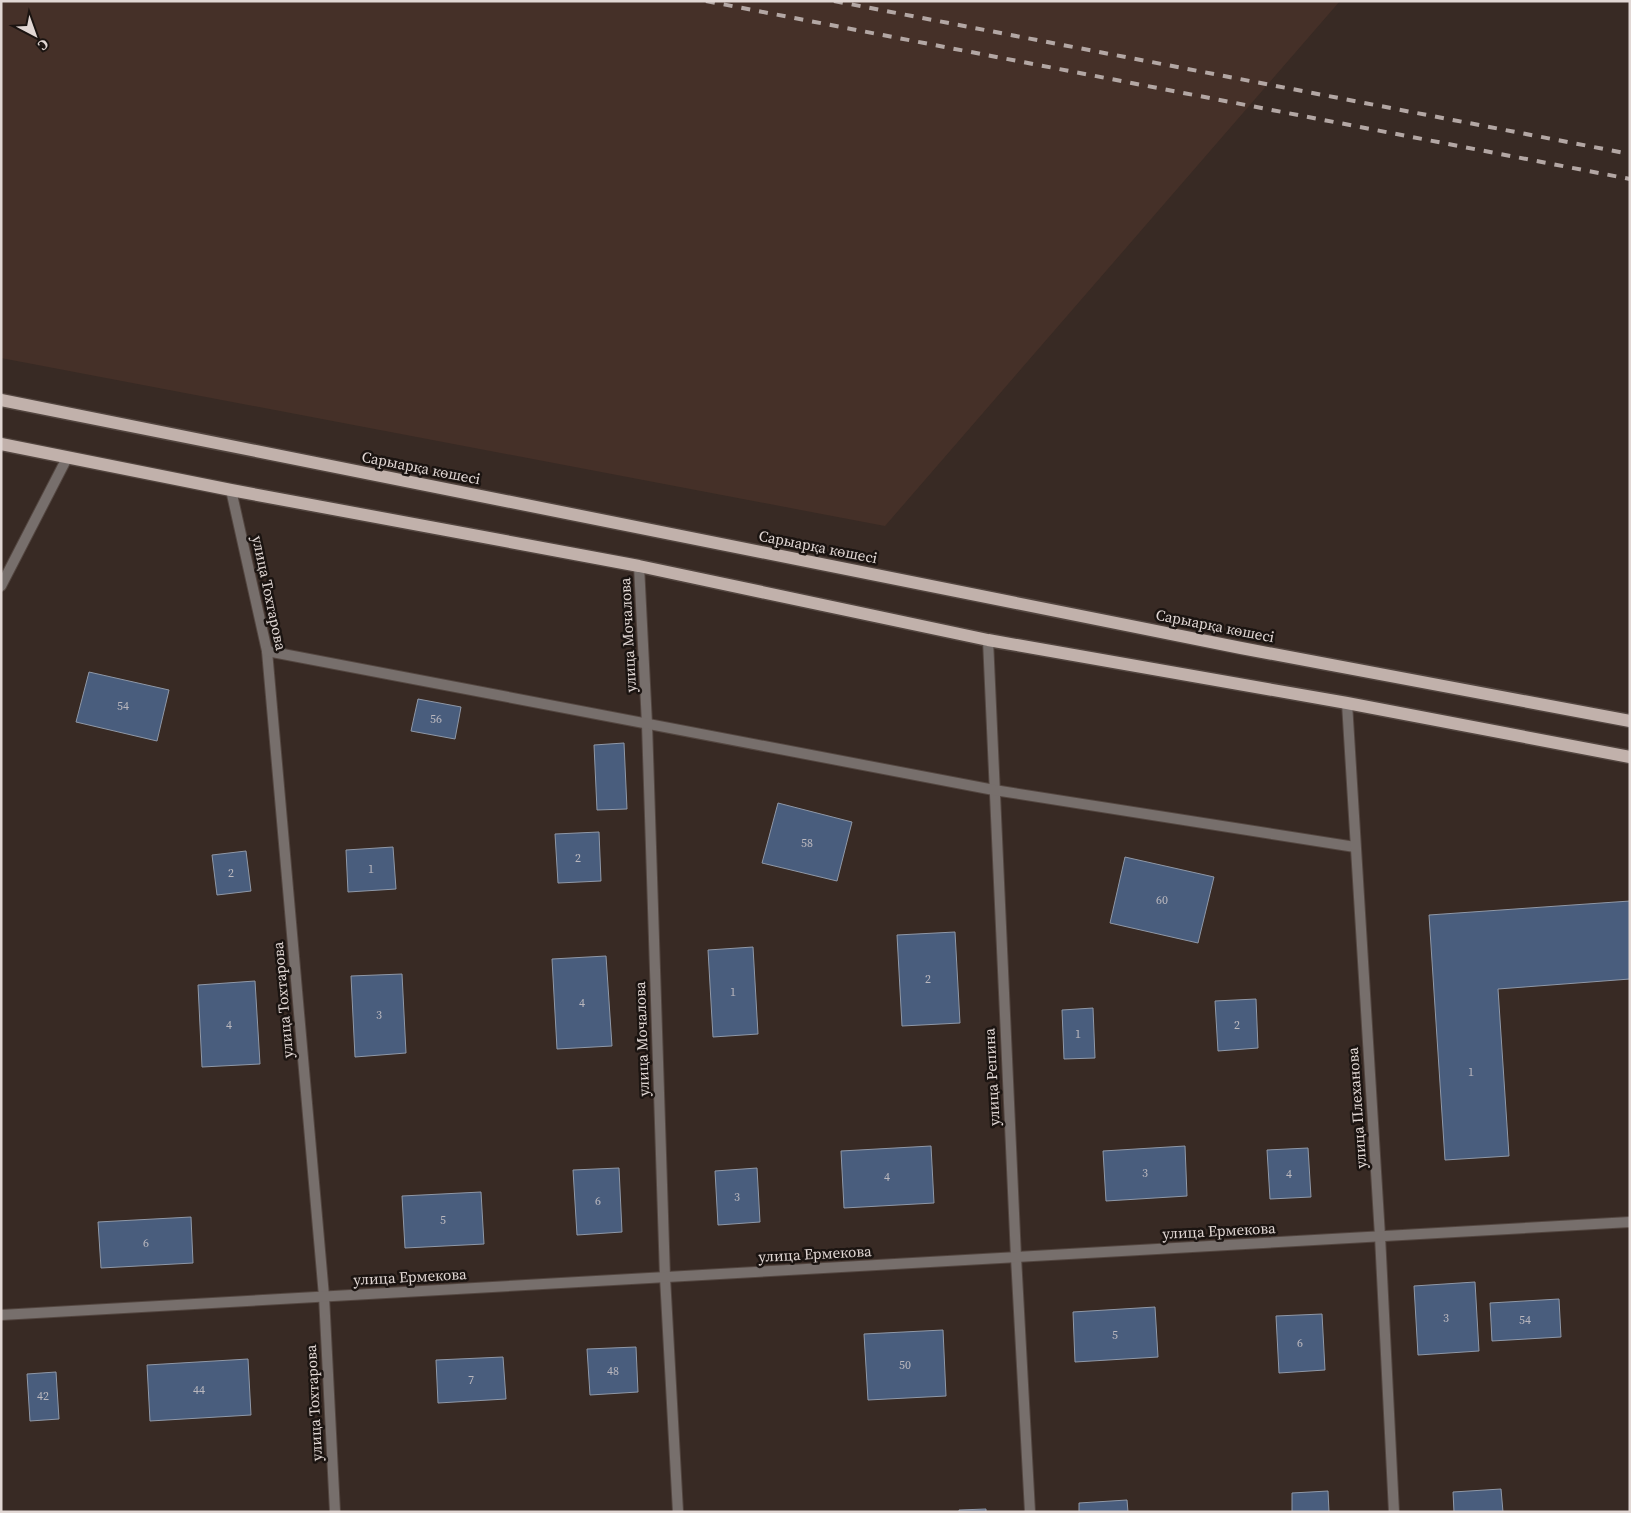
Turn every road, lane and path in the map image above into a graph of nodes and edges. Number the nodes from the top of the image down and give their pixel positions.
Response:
1 (1, 400) edge
2 (1, 444) edge
3 (68, 458) junction
4 (231, 490) junction
5 (639, 566) junction
6 (1, 586) edge
7 (988, 640) junction
8 (268, 651) junction
9 (1348, 703) junction
10 (1630, 721) edge
11 (647, 724) junction
12 (1630, 757) edge
13 (994, 790) junction
14 (1355, 847) junction
15 (1630, 1222) edge
16 (1380, 1236) junction
17 (1016, 1257) junction
18 (665, 1277) junction
19 (324, 1296) junction
20 (1, 1315) edge
21 (335, 1512) edge
22 (678, 1512) edge
23 (1030, 1512) edge
24 (1394, 1512) edge

1 - 10 main road, Сарыарқа көшесі
2 - 3 main road
3 - 4 main road
3 - 6 street
4 - 5 main road
4 - 8 street, улица Тохтарова
5 - 7 main road
5 - 11 street, улица Мочалова
7 - 9 main road
7 - 13 street, улица Репина
8 - 11 street
8 - 19 street, улица Тохтарова
9 - 12 main road
9 - 14 street, улица Плеханова
11 - 13 street
11 - 18 street, улица Мочалова
13 - 14 street
13 - 17 street, улица Репина
14 - 16 street, улица Плеханова
15 - 16 street, улица Ермекова
16 - 17 street, улица Ермекова
16 - 24 street, улица Плеханова
17 - 18 street, улица Ермекова
17 - 23 street, улица Репина
18 - 19 street, улица Ермекова
18 - 22 street, улица Мочалова
19 - 20 street, улица Ермекова
19 - 21 street, улица Тохтарова

